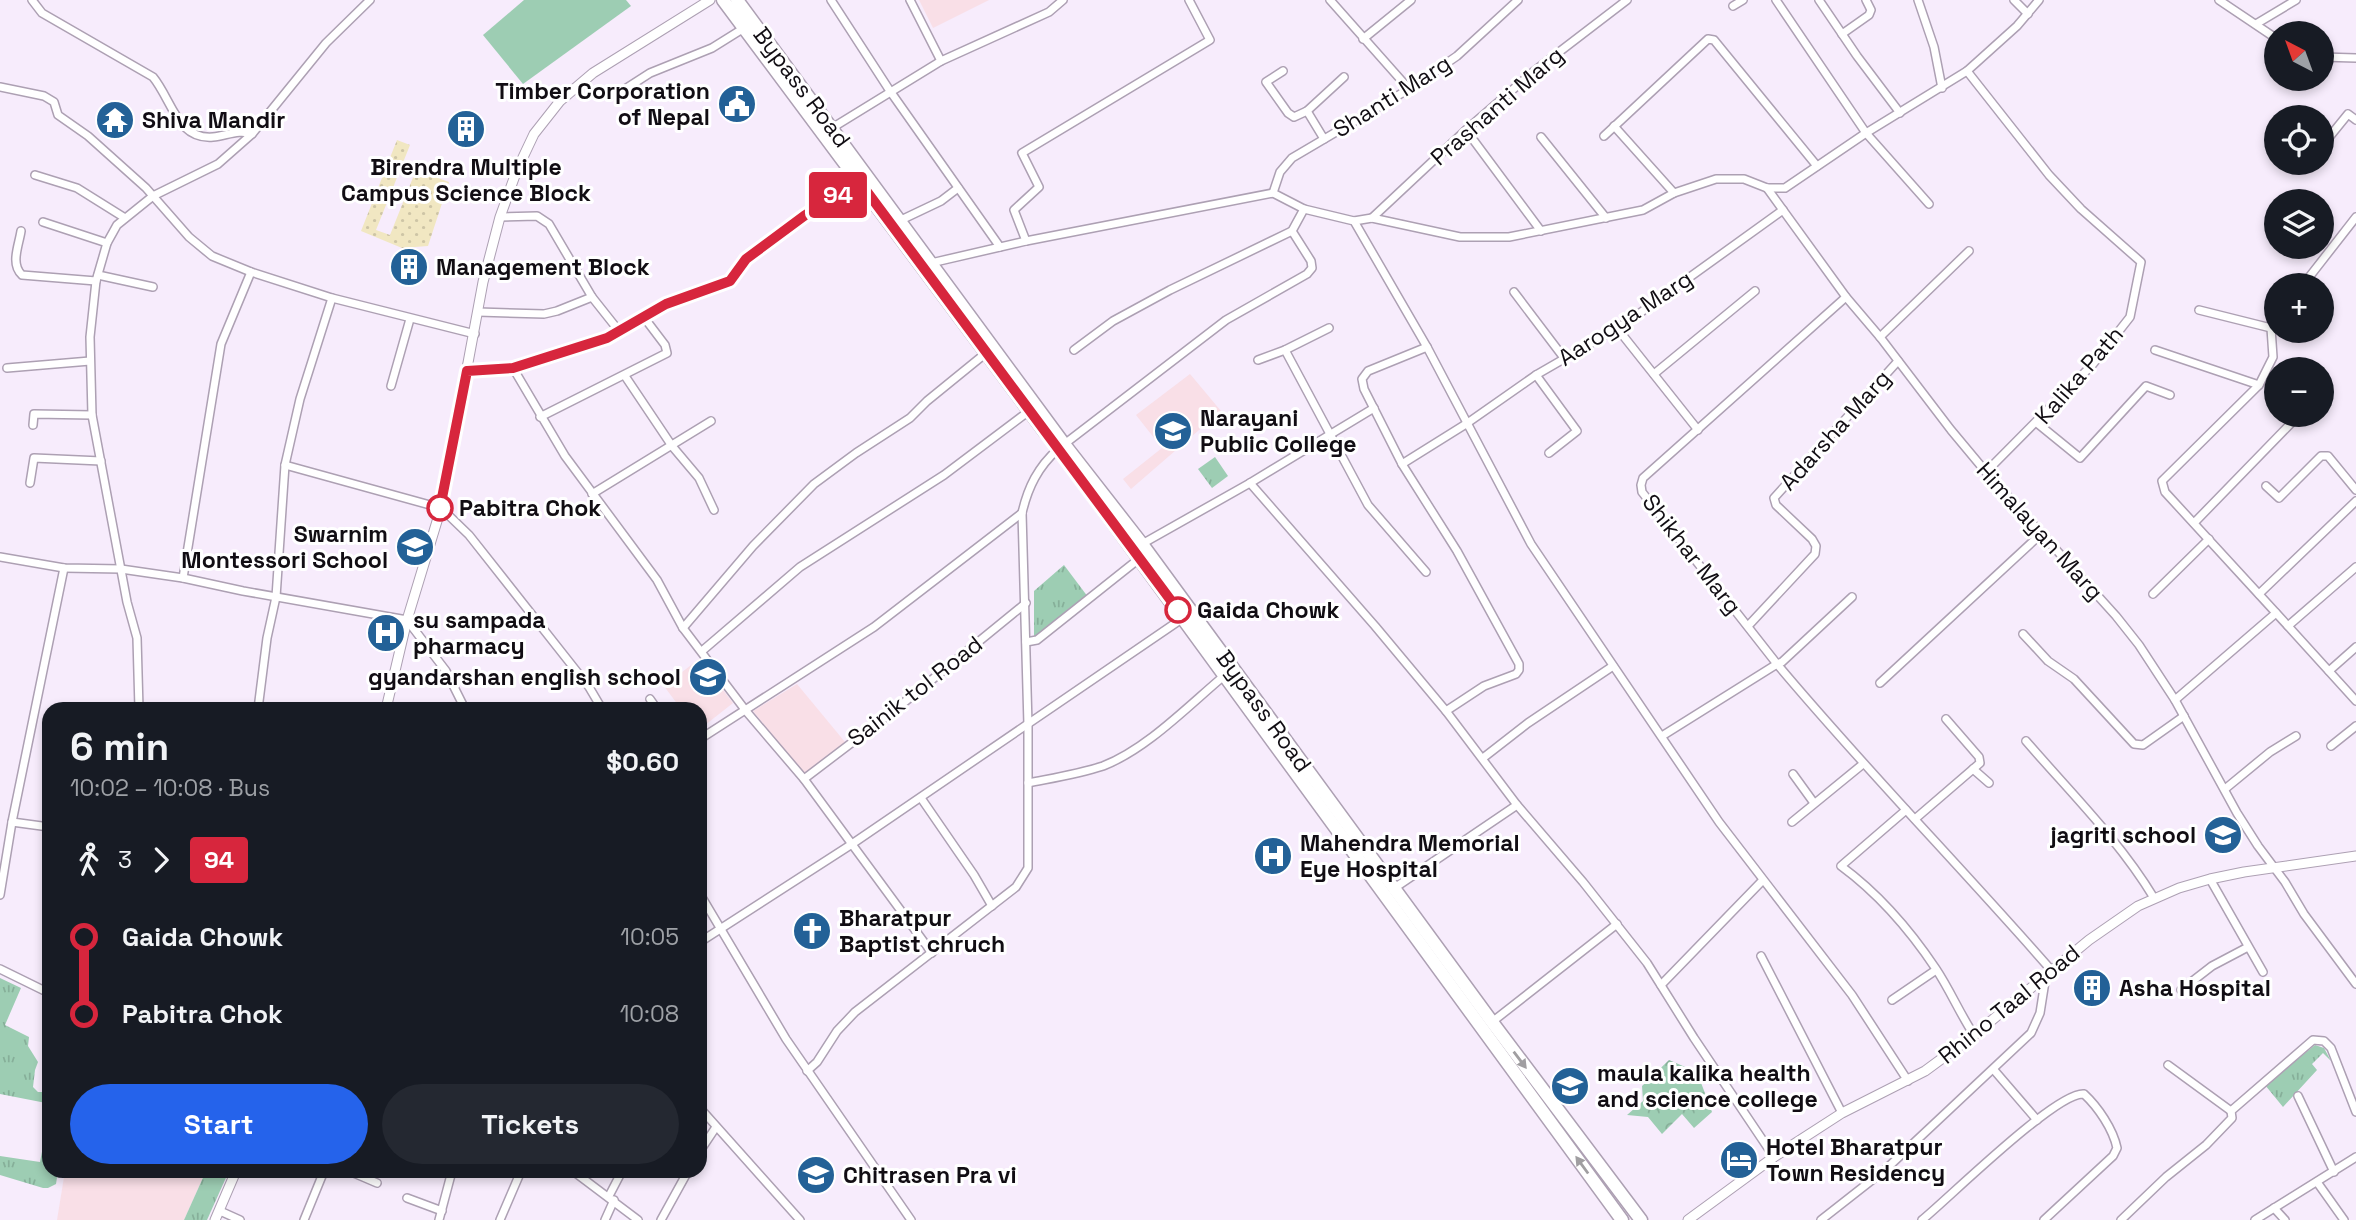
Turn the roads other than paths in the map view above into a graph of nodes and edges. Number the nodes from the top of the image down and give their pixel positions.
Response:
1 (32, 0) edge
2 (370, 0) edge
3 (710, 0) edge
4 (723, 0) edge
5 (737, 0) edge
6 (831, 0) edge
7 (910, 0) edge
8 (1063, 0) edge
9 (1189, 0) edge
10 (1329, 0) edge
11 (1411, 0) edge
12 (1518, 0) edge
13 (1627, 0) edge
14 (1743, 0) edge
15 (1776, 0) edge
16 (1819, 0) edge
17 (1866, 0) edge
18 (1918, 0) edge
19 (2014, 0) edge
20 (2039, 0) edge
21 (2219, 0) edge
22 (2296, 0) edge
23 (1733, 6) dead end
24 (2028, 14) junction
25 (2256, 24) junction
26 (744, 28) junction
27 (2264, 30) edge
28 (1842, 34) junction
29 (1363, 39) junction
30 (2334, 57) edge
31 (2356, 58) edge
32 (941, 61) junction
33 (1283, 71) dead end
34 (1967, 71) junction
35 (1344, 77) dead end
36 (0, 86) edge
37 (1942, 88) junction
38 (1409, 89) junction
39 (622, 91) dead end
40 (890, 91) junction
41 (1307, 111) junction
42 (1900, 113) junction
43 (2356, 120) edge
44 (1614, 126) junction
45 (832, 128) junction
46 (1466, 130) junction
47 (2334, 131) edge
48 (1866, 133) junction
49 (252, 134) junction
50 (1604, 136) dead end
51 (1541, 137) dead end
52 (1324, 139) junction
53 (1817, 166) junction
54 (35, 175) dead end
55 (859, 181) junction
56 (958, 188) junction
57 (1767, 188) junction
58 (1785, 188) junction
59 (1273, 193) junction
60 (1674, 193) junction
61 (153, 196) junction
62 (1929, 204) dead end
63 (1304, 209) junction
64 (1783, 210) junction
65 (500, 216) junction
66 (2356, 217) edge
67 (125, 218) junction
68 (1372, 218) junction
69 (1606, 218) junction
70 (901, 220) junction
71 (1354, 221) junction
72 (43, 222) dead end
73 (21, 231) dead end
74 (1541, 231) junction
75 (1292, 232) junction
76 (1026, 241) junction
77 (107, 243) junction
78 (1000, 247) junction
79 (1969, 251) dead end
80 (931, 263) junction
81 (251, 272) junction
82 (2312, 273) edge
83 (97, 278) junction
84 (153, 287) dead end
85 (1755, 291) dead end
86 (1514, 292) dead end
87 (592, 297) junction
88 (1846, 297) junction
89 (332, 298) junction
90 (2199, 310) dead end
91 (478, 312) junction
92 (643, 316) junction
93 (410, 319) junction
94 (2264, 326) edge
95 (1329, 328) dead end
96 (1618, 328) junction
97 (619, 331) junction
98 (475, 334) junction
99 (1880, 337) junction
100 (2272, 343) edge
101 (1427, 346) junction
102 (1074, 350) dead end
103 (1285, 350) junction
104 (2155, 350) dead end
105 (986, 353) junction
106 (1564, 359) junction
107 (1258, 360) dead end
108 (89, 361) junction
109 (1898, 361) junction
110 (7, 368) dead end
111 (513, 368) junction
112 (467, 371) junction
113 (1654, 374) junction
114 (1536, 375) junction
115 (625, 376) junction
116 (2259, 384) junction
117 (391, 386) dead end
118 (2170, 395) dead end
119 (1374, 408) junction
120 (1029, 411) junction
121 (92, 415) junction
122 (540, 417) junction
123 (711, 421) dead end
124 (2038, 423) junction
125 (1466, 424) junction
126 (33, 425) dead end
127 (2287, 427) edge
128 (1698, 430) junction
129 (1329, 434) junction
130 (672, 446) junction
131 (1061, 447) junction
132 (1549, 453) dead end
133 (101, 461) junction
134 (1402, 464) junction
135 (285, 465) junction
136 (1986, 472) junction
137 (30, 483) dead end
138 (1250, 483) junction
139 (2266, 486) dead end
140 (2356, 490) edge
141 (592, 494) junction
142 (2356, 501) edge
143 (440, 508) junction
144 (714, 510) dead end
145 (1022, 513) junction
146 (2194, 523) junction
147 (2042, 533) junction
148 (2209, 539) junction
149 (1140, 551) junction
150 (0, 557) edge
151 (2356, 567) edge
152 (64, 568) junction
153 (121, 569) junction
154 (1426, 572) dead end
155 (183, 578) junction
156 (2153, 594) dead end
157 (2259, 594) junction
158 (276, 597) junction
159 (1852, 597) dead end
160 (1026, 603) junction
161 (2276, 612) junction
162 (1183, 618) junction
163 (407, 620) junction
164 (1748, 626) junction
165 (2288, 626) junction
166 (684, 628) junction
167 (2023, 634) dead end
168 (1027, 642) junction
169 (2356, 647) edge
170 (702, 651) junction
171 (1777, 664) junction
172 (1613, 666) junction
173 (2329, 671) junction
174 (1225, 675) junction
175 (1880, 683) dead end
176 (650, 699) dead end
177 (2175, 699) junction
178 (2356, 701) edge
179 (139, 702) edge
180 (259, 702) edge
181 (388, 702) edge
182 (462, 702) edge
183 (598, 702) edge
184 (652, 702) edge
185 (746, 711) junction
186 (1446, 711) junction
187 (2184, 716) junction
188 (1947, 719) dead end
189 (1028, 725) junction
190 (2356, 726) edge
191 (707, 735) edge
192 (1662, 736) junction
193 (2295, 736) dead end
194 (2026, 741) dead end
195 (2330, 746) dead end
196 (1483, 758) junction
197 (1296, 762) junction
198 (1863, 764) junction
199 (1973, 769) junction
200 (1793, 774) dead end
201 (804, 779) junction
202 (1028, 783) junction
203 (1989, 783) dead end
204 (2225, 789) junction
205 (921, 798) junction
206 (1814, 803) junction
207 (1517, 805) junction
208 (1906, 810) junction
209 (1915, 819) junction
210 (12, 822) junction
211 (1792, 822) dead end
212 (42, 826) edge
213 (852, 844) junction
214 (2356, 856) edge
215 (2273, 868) junction
216 (2210, 879) junction
217 (1762, 881) junction
218 (1390, 891) junction
219 (0, 895) edge
220 (2154, 898) junction
221 (992, 906) junction
222 (707, 907) edge
223 (1617, 924) junction
224 (720, 930) junction
225 (707, 938) edge
226 (2248, 947) junction
227 (932, 953) junction
228 (1761, 956) dead end
229 (0, 969) edge
230 (1936, 970) junction
231 (2263, 972) dead end
232 (2049, 973) junction
233 (2356, 984) edge
234 (1661, 985) junction
235 (42, 990) edge
236 (2181, 990) dead end
237 (1892, 1000) dead end
238 (1492, 1023) junction
239 (1973, 1035) junction
240 (2168, 1065) dead end
241 (1993, 1070) junction
242 (807, 1071) junction
243 (1908, 1081) junction
244 (2298, 1096) dead end
245 (2231, 1111) junction
246 (2356, 1112) edge
247 (1842, 1113) junction
248 (707, 1116) edge
249 (2037, 1120) junction
250 (716, 1127) junction
251 (707, 1140) edge
252 (1774, 1157) junction
253 (2356, 1157) edge
254 (2334, 1172) junction
255 (233, 1178) edge
256 (321, 1178) edge
257 (365, 1178) edge
258 (450, 1178) edge
259 (518, 1178) edge
260 (583, 1178) edge
261 (619, 1178) edge
262 (684, 1178) edge
263 (2317, 1182) junction
264 (377, 1183) dead end
265 (407, 1198) dead end
266 (612, 1198) junction
267 (2274, 1208) junction
268 (442, 1211) junction
269 (218, 1215) edge
270 (240, 1220) edge
271 (304, 1220) edge
272 (439, 1220) edge
273 (500, 1220) edge
274 (605, 1220) edge
275 (638, 1220) edge
276 (660, 1220) edge
277 (800, 1220) edge
278 (911, 1220) edge
279 (1622, 1220) edge
280 (1641, 1220) edge
281 (1688, 1220) edge
282 (1821, 1220) edge
283 (1923, 1220) edge
284 (2044, 1220) edge
285 (2121, 1220) edge
286 (2255, 1220) edge
287 (2285, 1220) edge
288 (2344, 1220) edge

1 - 49 street
2 - 49 street
3 - 65 street
4 - 26 highway, Bypass Road
5 - 45 highway, Bypass Road
6 - 40 street
7 - 32 street
8 - 32 street
9 - 76 street
10 - 29 street
11 - 29 street
12 - 38 street, Shanti Marg
13 - 46 street, Prashanti Marg
14 - 23 street
15 - 48 street
16 - 28 street
17 - 28 street
18 - 37 street
19 - 24 street
20 - 24 street
21 - 25 street
22 - 25 street
24 - 34 street
25 - 27 street
26 - 39 street
26 - 55 highway, Bypass Road
28 - 42 street
29 - 38 street
30 - 31 street
32 - 40 street
33 - 41 street
34 - 37 street
34 - 124 street, Kalika Path
35 - 41 street
36 - 61 street
37 - 42 street
38 - 52 street, Shanti Marg
40 - 45 street
40 - 56 street
41 - 52 street
42 - 48 street
43 - 47 street
44 - 50 street
44 - 53 street
44 - 60 street
45 - 70 highway, Bypass Road
46 - 68 street, Prashanti Marg
46 - 74 street
48 - 53 street
48 - 62 street
49 - 61 street
51 - 69 street
52 - 59 street, Shanti Marg
53 - 58 street
54 - 67 street
55 - 92 street
55 - 105 highway, Bypass Road
56 - 70 street
56 - 78 street
57 - 58 street
57 - 60 street
57 - 64 street, Himalayan Marg
58 - 64 street
59 - 63 street
59 - 76 street
60 - 69 street
61 - 67 street
61 - 81 street
63 - 71 street
63 - 75 street
64 - 88 street, Himalayan Marg
64 - 96 street, Aarogya Marg
65 - 87 street
65 - 91 street
66 - 82 street
67 - 77 street
68 - 71 street
68 - 74 street
69 - 74 street
70 - 80 highway, Bypass Road
71 - 101 street
72 - 77 street
73 - 83 street
75 - 102 street
75 - 131 street
76 - 78 street
77 - 83 street
78 - 80 street
79 - 99 street
80 - 131 highway, Bypass Road
81 - 89 street
81 - 155 street
83 - 84 street
83 - 108 street
85 - 113 street
86 - 106 street
87 - 91 street
87 - 97 street
88 - 99 street, Himalayan Marg
88 - 128 street, Shikhar Marg
89 - 93 street
89 - 135 street
90 - 94 street
91 - 98 street
92 - 97 street
92 - 115 street
93 - 98 street
93 - 117 street
95 - 103 street
96 - 106 street, Aarogya Marg
96 - 113 street
97 - 111 street
98 - 112 street
99 - 109 street, Himalayan Marg
100 - 116 street
101 - 119 street
101 - 125 street
103 - 107 street
103 - 129 street
104 - 116 street
105 - 120 highway, Bypass Road
105 - 166 street
106 - 114 street, Aarogya Marg
108 - 110 street
108 - 121 street
109 - 136 street, Himalayan Marg
109 - 164 street, Adarsha Marg
111 - 112 street
111 - 122 street
112 - 143 street
113 - 128 street
114 - 125 street, Aarogya Marg
114 - 132 street
115 - 122 street
115 - 130 street
116 - 146 street
118 - 124 street
119 - 129 street
119 - 134 street
120 - 131 highway, Bypass Road
120 - 170 street
121 - 126 street
121 - 133 street
122 - 141 street
123 - 130 street
124 - 136 street, Kalika Path
125 - 134 street, Aarogya Marg
125 - 172 street
127 - 146 street
128 - 164 street, Shikhar Marg
129 - 138 street
129 - 154 street
130 - 141 street
130 - 144 street
131 - 145 street
131 - 149 highway, Bypass Road
133 - 137 street
133 - 153 street
134 - 186 street
135 - 143 street
135 - 158 street
136 - 147 street, Himalayan Marg
138 - 149 street
138 - 186 street
139 - 140 street
141 - 166 street
142 - 157 street
143 - 163 street
143 - 183 street
145 - 160 street
145 - 185 street
146 - 148 street
147 - 175 street
147 - 177 street, Himalayan Marg
148 - 156 street
148 - 157 street
149 - 162 highway, Bypass Road
149 - 168 street
149 - 197 highway, Bypass Road
150 - 152 street
151 - 165 street
152 - 153 street
152 - 210 street
153 - 155 street
153 - 179 street
155 - 158 street
157 - 161 street
158 - 163 street
158 - 180 street
159 - 171 street
160 - 168 street
160 - 201 street, Sainik tol Road
161 - 165 street
161 - 177 street
162 - 174 highway, Bypass Road
162 - 189 street
163 - 181 street
163 - 182 street
164 - 171 street, Shikhar Marg
165 - 173 street
166 - 170 street
167 - 187 street
168 - 189 street
169 - 173 street
170 - 185 street
171 - 192 street
171 - 198 street, Shikhar Marg
172 - 192 street
172 - 196 street
173 - 178 street
174 - 197 highway, Bypass Road
174 - 202 street
176 - 184 street
177 - 187 street, Himalayan Marg
185 - 191 street
185 - 201 street
186 - 196 street
187 - 204 street, Himalayan Marg
188 - 199 street
189 - 202 street
189 - 205 street
190 - 195 street
192 - 217 street
193 - 204 street
194 - 220 street
196 - 207 street
197 - 218 highway, Bypass Road
198 - 206 street
198 - 208 street, Shikhar Marg
199 - 203 street
199 - 209 street
200 - 206 street
201 - 213 street
202 - 221 street
204 - 215 street, Himalayan Marg
205 - 213 street
205 - 221 street
206 - 211 street
207 - 218 street
207 - 223 street
208 - 209 street, Shikhar Marg
208 - 230 street
209 - 232 street, Shikhar Marg
210 - 212 street
210 - 219 street
213 - 224 street
213 - 227 street
214 - 215 street, Rhino Taal Road
215 - 216 street, Rhino Taal Road
215 - 233 street, Himalayan Marg
216 - 220 street, Rhino Taal Road
216 - 226 street
217 - 234 street
217 - 243 street
218 - 238 highway, Bypass Road
279 -> 218 highway, Bypass Road
220 - 232 street, Rhino Taal Road
221 - 227 street
222 - 224 street
223 - 234 street
223 - 238 street
224 - 225 street
224 - 242 street
226 - 231 street
226 - 236 street
227 - 242 street
228 - 247 street
229 - 235 street
230 - 237 street
230 - 239 street
232 - 239 street, Rhino Taal Road
232 - 241 street
234 - 252 street
238 -> 280 highway, Bypass Road
239 - 243 street, Rhino Taal Road
240 - 245 street
241 - 249 street
241 - 282 street
242 - 278 street
243 - 247 street, Rhino Taal Road
244 - 254 street
245 - 246 street
245 - 285 street
247 - 252 street, Rhino Taal Road
248 - 250 street
249 - 283 street
249 - 284 street
250 - 251 street
250 - 277 street
252 - 281 street, Rhino Taal Road
253 - 254 street
254 - 263 street
255 - 269 street
256 - 271 street
257 - 264 street
258 - 268 street
259 - 273 street
260 - 266 street
261 - 266 street
262 - 276 street
263 - 267 street
263 - 288 street
265 - 268 street
266 - 274 street
266 - 275 street
267 - 286 street
267 - 287 street
268 - 272 street
269 - 270 street

